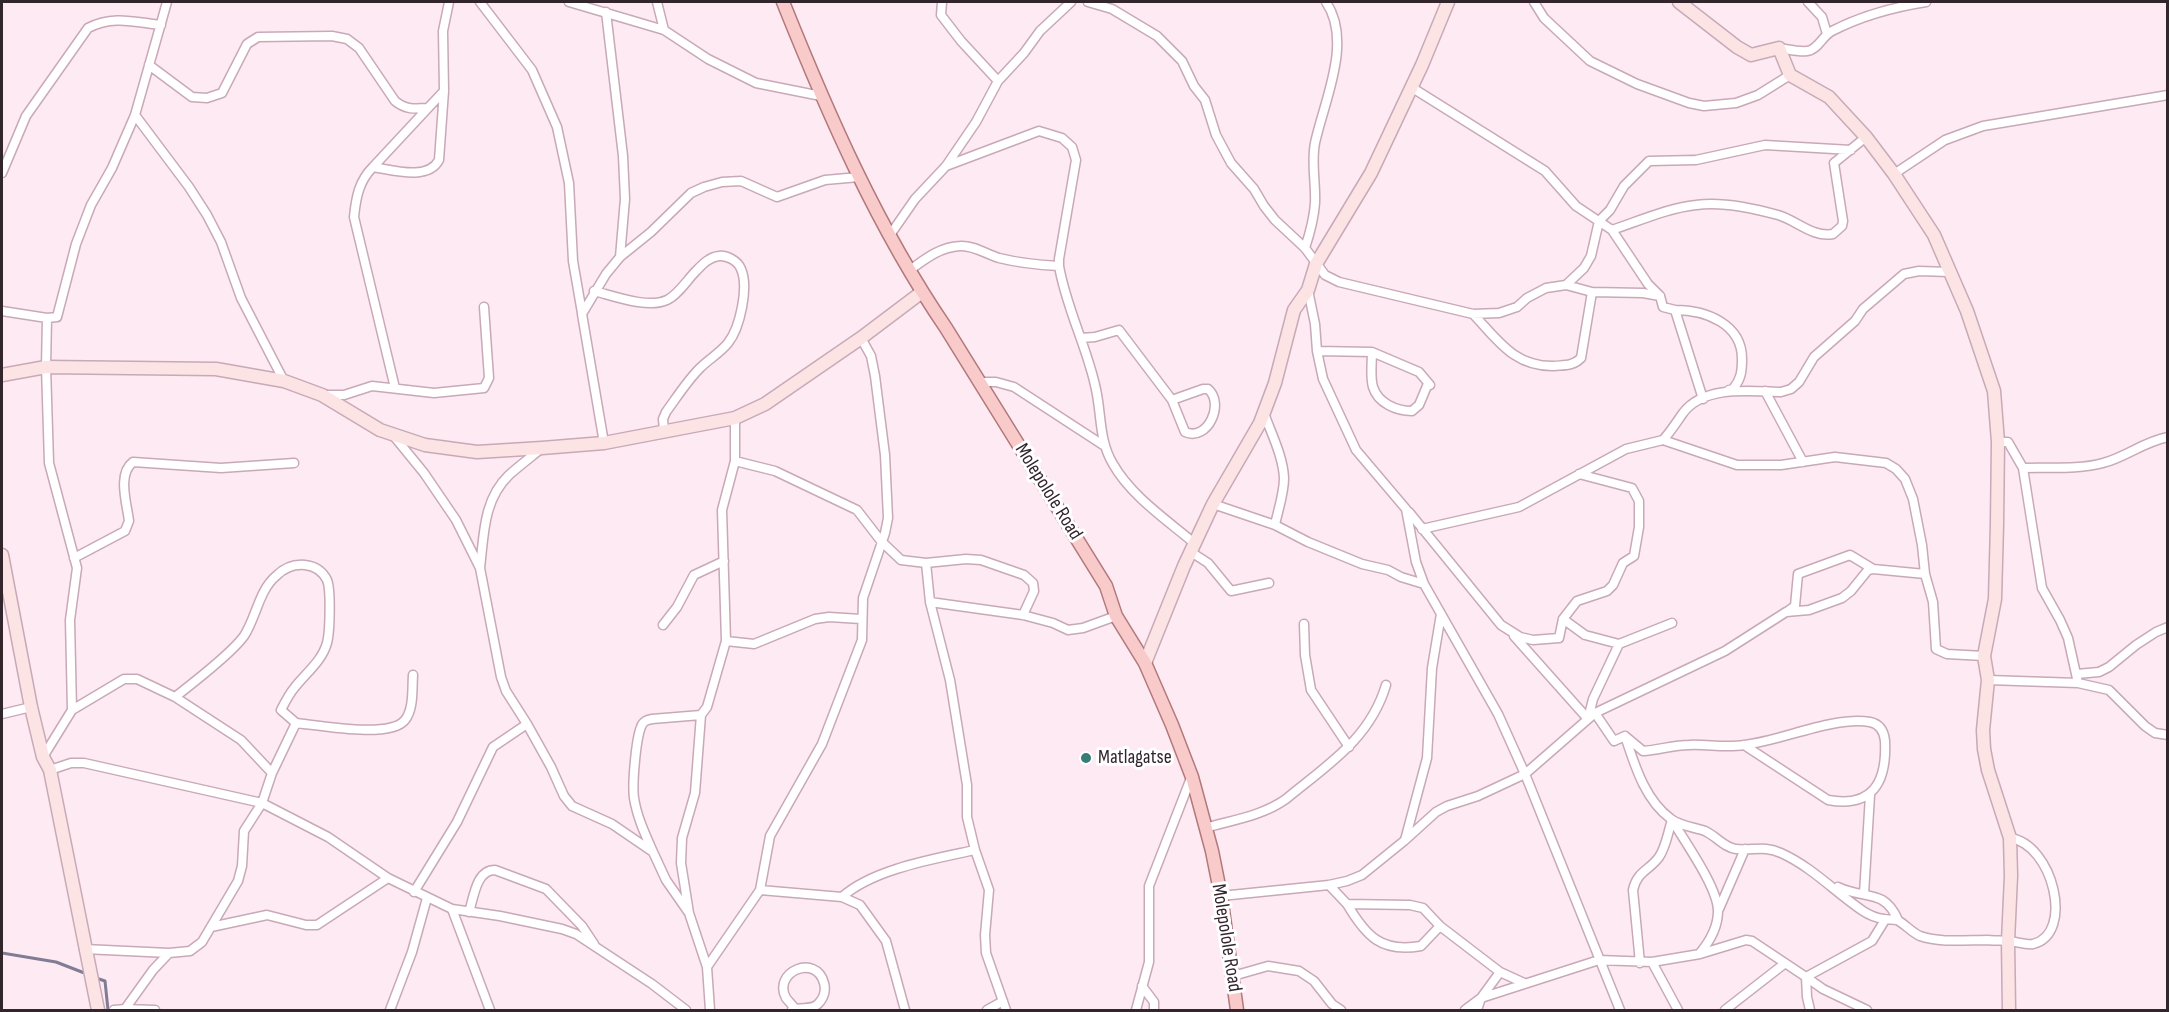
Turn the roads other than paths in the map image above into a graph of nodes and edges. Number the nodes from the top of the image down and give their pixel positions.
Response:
1 (167, 2) edge
2 (449, 2) edge
3 (480, 2) edge
4 (569, 2) edge
5 (657, 2) edge
6 (783, 2) edge
7 (942, 2) edge
8 (1071, 2) edge
9 (1088, 2) edge
10 (1326, 2) edge
11 (1448, 2) edge
12 (1534, 2) edge
13 (1679, 2) edge
14 (1808, 2) edge
15 (1926, 2) edge
16 (606, 12) junction
17 (161, 25) junction
18 (663, 30) junction
19 (1827, 34) junction
20 (1779, 48) junction
21 (149, 64) junction
22 (1790, 75) junction
23 (998, 81) junction
24 (1411, 87) junction
25 (444, 91) junction
26 (2168, 95) edge
27 (820, 96) junction
28 (428, 108) junction
29 (135, 115) junction
30 (1866, 137) junction
31 (1851, 150) junction
32 (946, 166) junction
33 (373, 167) junction
34 (2, 173) edge
35 (1894, 174) junction
36 (859, 177) junction
37 (1599, 221) junction
38 (1612, 230) junction
39 (890, 235) junction
40 (1305, 248) junction
41 (620, 257) junction
42 (1316, 264) junction
43 (1059, 266) junction
44 (910, 270) junction
45 (1949, 272) junction
46 (1566, 285) junction
47 (1308, 290) junction
48 (594, 291) junction
49 (922, 292) junction
50 (1592, 292) junction
51 (1660, 296) junction
52 (484, 307) dead end
53 (1675, 310) junction
54 (2, 311) edge
55 (582, 314) junction
56 (1473, 314) junction
57 (47, 318) junction
58 (861, 338) junction
59 (1081, 338) junction
60 (1317, 351) junction
61 (1372, 352) junction
62 (46, 367) junction
63 (2, 375) edge
64 (284, 381) junction
65 (978, 382) junction
66 (395, 388) junction
67 (1765, 391) junction
68 (1716, 392) junction
69 (322, 395) junction
70 (1703, 399) junction
71 (1172, 400) junction
72 (1264, 412) junction
73 (735, 418) junction
74 (664, 431) junction
75 (393, 435) junction
76 (2168, 437) edge
77 (1663, 440) junction
78 (1998, 442) junction
79 (604, 443) junction
80 (1103, 444) junction
81 (542, 448) junction
82 (735, 461) junction
83 (1803, 462) junction
84 (294, 463) dead end
85 (2023, 468) junction
86 (1579, 474) junction
87 (1213, 504) junction
88 (1406, 509) junction
89 (1275, 525) junction
90 (1422, 529) junction
91 (881, 541) junction
92 (1193, 548) junction
93 (2, 555) edge
94 (74, 558) junction
95 (724, 561) junction
96 (926, 563) junction
97 (480, 568) junction
98 (1873, 569) junction
99 (1925, 574) junction
100 (1269, 583) dead end
101 (1424, 584) junction
102 (930, 602) junction
103 (1786, 612) junction
104 (1441, 614) junction
105 (1023, 615) junction
106 (1116, 616) junction
107 (861, 619) junction
108 (1563, 619) junction
109 (1672, 623) dead end
110 (1304, 624) dead end
111 (663, 625) dead end
112 (2168, 627) edge
113 (1512, 633) junction
114 (726, 641) junction
115 (1619, 644) junction
116 (1984, 656) junction
117 (1145, 663) junction
118 (413, 675) dead end
119 (2078, 679) junction
120 (1988, 680) junction
121 (1386, 685) dead end
122 (175, 697) junction
123 (31, 707) junction
124 (72, 710) junction
125 (2, 714) edge
126 (701, 715) junction
127 (1591, 716) junction
128 (296, 723) junction
129 (527, 724) junction
130 (2168, 735) edge
131 (1625, 736) junction
132 (1744, 746) junction
133 (1349, 747) junction
134 (43, 756) junction
135 (50, 770) junction
136 (272, 773) junction
137 (1526, 774) junction
138 (1191, 777) junction
139 (1870, 795) junction
140 (262, 803) junction
141 (1672, 820) junction
142 (1205, 828) junction
143 (2010, 838) junction
144 (1404, 841) junction
145 (1744, 849) junction
146 (975, 850) junction
147 (653, 852) junction
148 (388, 878) junction
149 (1827, 882) junction
150 (1329, 885) junction
151 (760, 890) junction
152 (414, 892) junction
153 (1864, 894) junction
154 (1221, 896) junction
155 (842, 897) junction
156 (428, 898) junction
157 (1347, 904) junction
158 (452, 909) junction
159 (1718, 911) junction
160 (469, 912) junction
161 (689, 913) junction
162 (1885, 920) junction
163 (1896, 920) junction
164 (1440, 926) junction
165 (211, 927) junction
166 (2008, 941) junction
167 (594, 946) junction
168 (84, 949) junction
169 (169, 953) junction
170 (1700, 954) junction
171 (1599, 960) junction
172 (1652, 962) junction
173 (1640, 963) junction
174 (1784, 964) junction
175 (707, 967) junction
176 (1500, 972) junction
177 (1233, 976) junction
178 (1806, 977) junction
179 (1524, 983) junction
180 (1142, 986) junction
181 (1481, 998) junction
182 (1003, 1001) junction
183 (1332, 1007) edge
184 (125, 1009) junction
185 (794, 1010) edge
186 (98, 1011) edge
187 (114, 1011) edge
188 (155, 1011) edge
189 (390, 1011) edge
190 (490, 1011) edge
191 (686, 1011) edge
192 (710, 1011) edge
193 (905, 1011) edge
194 (987, 1011) edge
195 (1006, 1011) edge
196 (1136, 1011) edge
197 (1154, 1011) edge
198 (1237, 1011) edge
199 (1341, 1011) edge
200 (1465, 1011) edge
201 (1477, 1011) edge
202 (1620, 1011) edge
203 (1678, 1011) edge
204 (1725, 1011) edge
205 (1810, 1011) edge
206 (1867, 1011) edge
207 (2009, 1011) edge

1 - 17 street
2 - 25 street
3 - 55 street
4 - 16 street
5 - 18 street
6 - 27 main road, Molepolole Road
7 - 23 street
8 - 23 street
9 - 40 street
10 - 40 street
11 - 24 street
12 - 22 street
13 - 20 street
14 - 19 street
15 - 19 street
16 - 18 street
16 - 41 street
17 - 21 street
17 - 34 street
18 - 27 street
19 - 20 street
20 - 22 street
21 - 28 street
21 - 29 street
22 - 30 street
23 - 32 street
24 - 37 street
24 - 42 street
25 - 28 street
25 - 33 street
26 - 35 street
27 - 36 main road, Molepolole Road
28 - 33 street
29 - 57 street
29 - 64 street
30 - 31 street
30 - 35 street
31 - 37 street
31 - 38 street
32 - 39 street
32 - 43 street
33 - 66 street
35 - 45 street
36 - 39 main road, Molepolole Road
36 - 41 street
37 - 38 street
37 - 46 street
38 - 51 street
39 - 44 main road, Molepolole Road
40 - 42 street
41 - 48 street
42 - 47 street
42 - 56 street
43 - 44 street
43 - 59 street
44 - 49 main road, Molepolole Road
45 - 67 street
45 - 78 street
46 - 50 street
46 - 56 street
47 - 60 street
47 - 72 street
48 - 55 street
48 - 74 street
49 - 58 street
49 - 65 main road, Molepolole Road
50 - 51 street
50 - 56 street
51 - 53 street
52 - 66 street
53 - 68 street
53 - 70 street
54 - 57 street
55 - 79 street
57 - 62 street
58 - 73 street
58 - 91 street
59 - 71 street
59 - 80 street
60 - 61 street
60 - 88 street
61 - 61 street
62 - 63 street
62 - 64 street
62 - 94 street
64 - 69 street
65 - 80 street
65 - 106 main road, Molepolole Road
66 - 69 street
67 - 68 street
67 - 83 street
68 - 70 street
69 - 75 street
70 - 77 street
71 - 71 street
72 - 87 street
72 - 89 street
73 - 74 street
73 - 82 street
74 - 79 street
75 - 81 street
75 - 97 street
76 - 85 street
77 - 83 street
77 - 86 street
78 - 85 street
78 - 116 street
79 - 81 street
80 - 92 street
81 - 97 street
82 - 91 street
82 - 95 street
83 - 99 street
84 - 94 street
85 - 119 street
86 - 90 street
86 - 108 street
87 - 89 street
87 - 92 street
88 - 90 street
88 - 101 street
89 - 101 street
90 - 113 street
91 - 96 street
91 - 107 street
92 - 100 street
92 - 117 street
93 - 123 street
94 - 124 street
95 - 111 street
95 - 114 street
96 - 102 street
96 - 105 street
97 - 129 street
98 - 99 street
98 - 103 street
98 - 103 street
99 - 116 street
101 - 104 street
102 - 105 street
102 - 146 street
103 - 127 street
104 - 137 street
104 - 144 street
105 - 106 street
106 - 117 main road, Molepolole Road
107 - 114 street
107 - 151 street
108 - 113 street
108 - 115 street
109 - 115 street
110 - 133 street
112 - 119 street
113 - 127 street
114 - 126 street
115 - 127 street
116 - 120 street
117 - 138 main road, Molepolole Road
118 - 128 street
119 - 120 street
119 - 130 street
120 - 143 street
121 - 133 street
122 - 124 street
122 - 128 street
122 - 136 street
123 - 125 street
123 - 134 street
124 - 134 street
126 - 147 street
126 - 161 street
127 - 131 street
127 - 137 street
128 - 136 street
129 - 147 street
129 - 152 street
131 - 132 street
131 - 141 street
132 - 139 street
132 - 139 street
133 - 142 street
134 - 135 street
135 - 140 street
135 - 168 street
136 - 140 street
137 - 144 street
137 - 171 street
138 - 142 main road, Molepolole Road
138 - 180 street
139 - 153 street
140 - 148 street
140 - 165 street
141 - 145 street
141 - 159 street
141 - 173 street
142 - 154 main road, Molepolole Road
143 - 166 street
143 - 166 street
144 - 150 street
145 - 149 street
145 - 159 street
146 - 155 street
146 - 182 street
147 - 161 street
148 - 152 street
148 - 165 street
149 - 153 street
149 - 162 street
150 - 154 street
150 - 157 street
151 - 155 street
151 - 175 street
152 - 156 street
153 - 163 street
154 - 177 main road, Molepolole Road
155 - 193 street
156 - 158 street
156 - 189 street
157 - 164 street
157 - 164 street
158 - 160 street
158 - 190 street
159 - 170 street
160 - 167 street
160 - 167 street
161 - 175 street
162 - 163 street
162 - 178 street
163 - 166 street
164 - 176 street
165 - 169 street
166 - 207 street
167 - 191 street
168 - 169 street
168 - 186 street
169 - 184 street
170 - 172 street
170 - 174 street
171 - 173 street
171 - 179 street
171 - 202 street
172 - 173 street
172 - 203 street
174 - 178 street
174 - 204 street
175 - 192 street
176 - 179 street
176 - 181 street
177 - 183 street
177 - 198 main road, Molepolole Road
178 - 205 street
178 - 206 street
179 - 181 street
180 - 196 street
180 - 197 street
181 - 200 street
181 - 201 street
182 - 194 street
182 - 195 street
183 - 199 street
184 - 187 street
184 - 188 street
185 - 185 street

